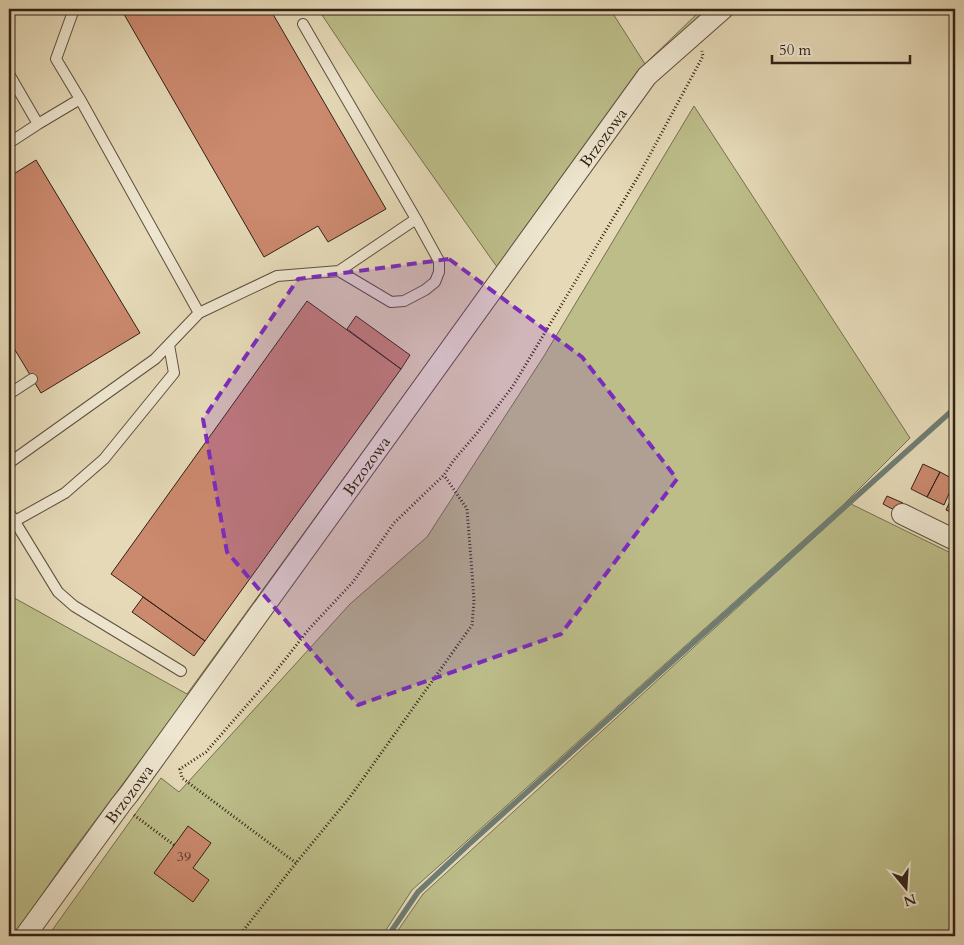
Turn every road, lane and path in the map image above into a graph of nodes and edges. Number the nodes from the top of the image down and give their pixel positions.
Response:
1 (74, 9) edge
2 (723, 9) edge
3 (303, 24) dead end
4 (702, 46) dead end
5 (9, 74) edge
6 (80, 99) junction
7 (38, 124) junction
8 (9, 143) edge
9 (416, 219) junction
10 (339, 271) junction
11 (199, 313) junction
12 (168, 345) junction
13 (32, 379) dead end
14 (9, 394) edge
15 (9, 463) edge
16 (444, 475) junction
17 (9, 512) edge
18 (902, 514) dead end
19 (15, 521) junction
20 (955, 540) edge
21 (181, 671) dead end
22 (129, 812) dead end
23 (174, 845) dead end
24 (296, 863) junction
25 (25, 936) edge
26 (239, 936) edge

1 - 6 lane
2 - 25 street, Brzozowa
3 - 9 lane
4 - 16 path
5 - 7 lane
6 - 7 lane
6 - 11 lane
7 - 8 lane
9 - 10 lane
9 - 10 lane
10 - 11 lane
11 - 12 lane
12 - 15 lane
12 - 19 lane
13 - 14 lane
16 - 24 path
16 - 24 path
17 - 19 lane
18 - 20 street
19 - 21 lane
22 - 23 path
24 - 26 path

